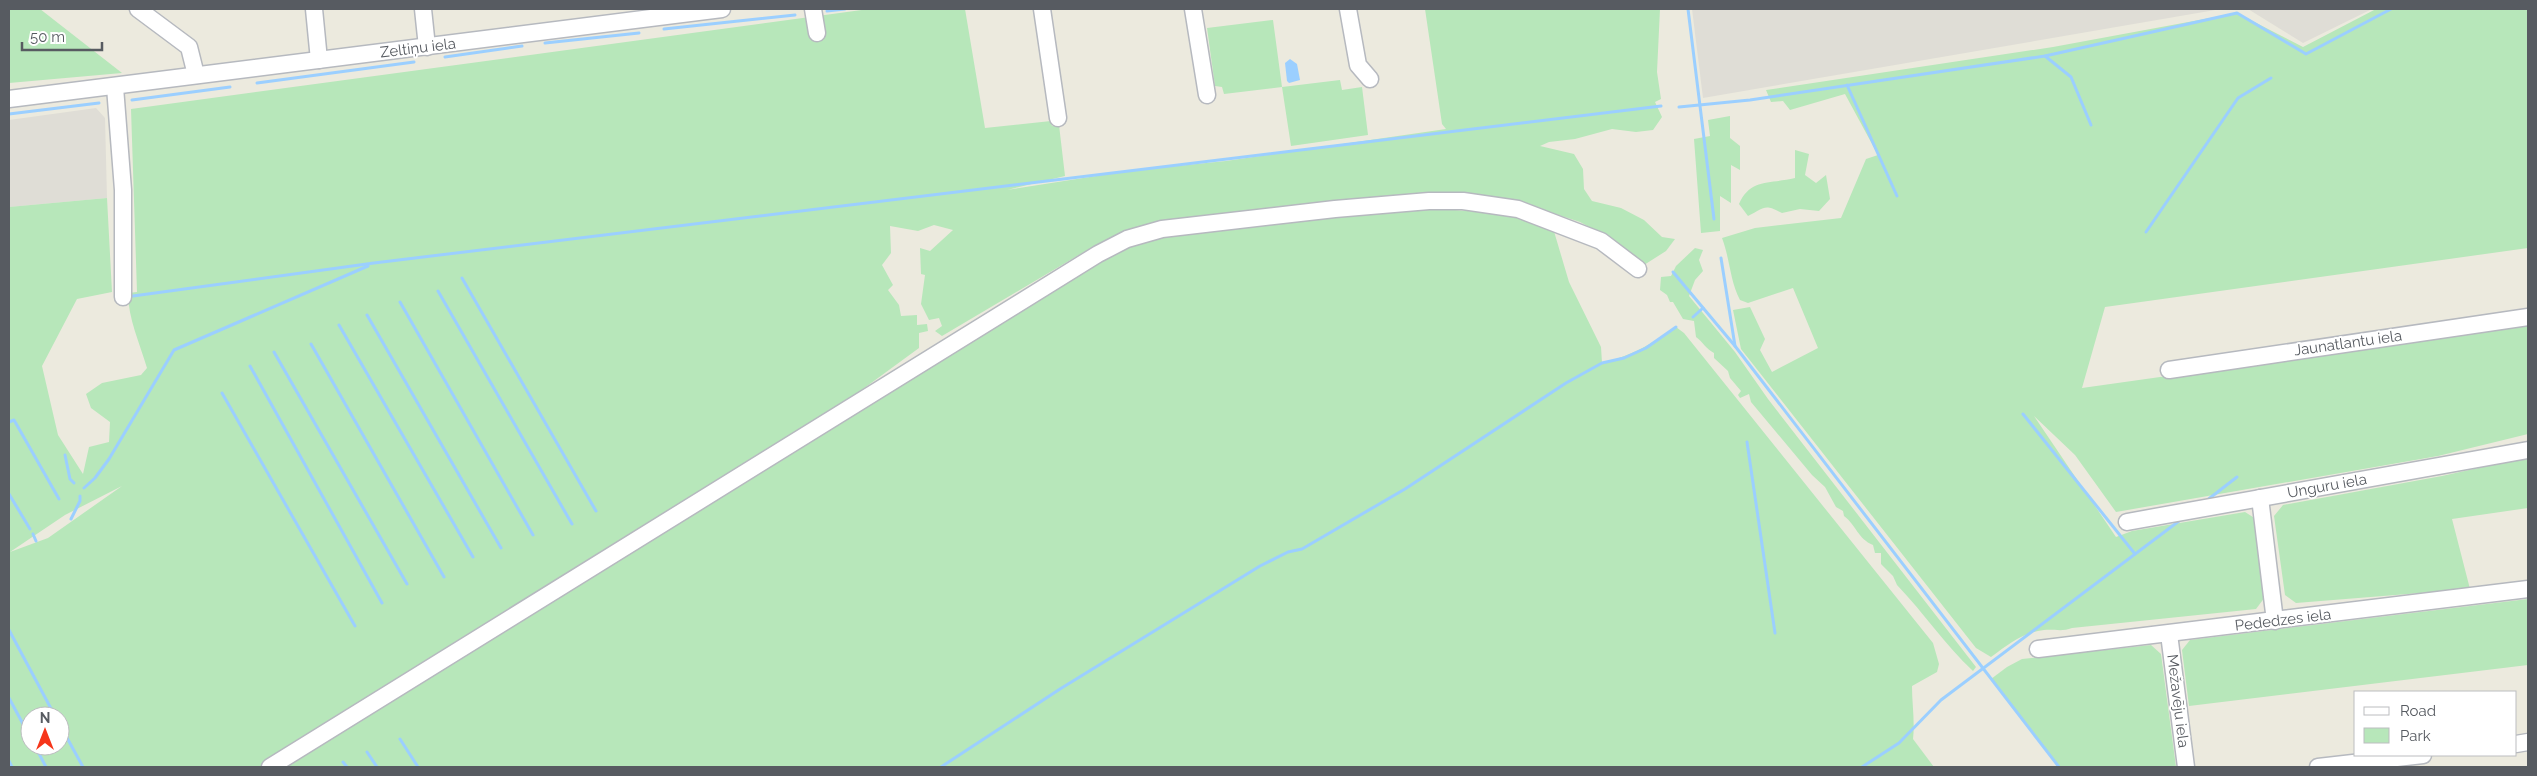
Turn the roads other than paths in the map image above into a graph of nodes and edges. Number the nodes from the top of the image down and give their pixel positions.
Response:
1 (138, 9) edge
2 (314, 9) edge
3 (423, 9) edge
4 (718, 9) edge
5 (814, 9) edge
6 (1042, 9) edge
7 (1193, 9) edge
8 (1348, 9) edge
9 (151, 14) edge
10 (818, 33) dead end
11 (427, 47) junction
12 (319, 60) junction
13 (196, 75) junction
14 (1370, 79) dead end
15 (115, 87) junction
16 (1207, 95) dead end
17 (9, 99) edge
18 (1058, 118) dead end
19 (1638, 269) dead end
20 (123, 297) dead end
21 (2528, 317) edge
22 (2169, 370) dead end
23 (2528, 450) edge
24 (2260, 498) junction
25 (2126, 522) dead end
26 (2528, 589) edge
27 (2276, 621) junction
28 (2169, 634) junction
29 (2038, 649) dead end
30 (2414, 756) edge
31 (270, 767) edge
32 (2186, 767) edge
33 (2318, 767) edge

1 - 9 street
2 - 12 street
3 - 11 street
4 - 11 street, Zeltiņu iela
5 - 10 street
6 - 18 street
7 - 16 street
8 - 14 street
9 - 13 street
11 - 12 street, Zeltiņu iela
12 - 13 street, Zeltiņu iela
13 - 15 street, Zeltiņu iela
15 - 17 street, Zeltiņu iela
15 - 20 street
19 - 31 street
21 - 22 street, Jaunatlantu iela
23 - 24 street, Unguru iela
24 - 25 street, Unguru iela
24 - 27 street
26 - 27 street, Pededzes iela
27 - 28 street, Pededzes iela
28 - 29 street, Pededzes iela
28 - 32 street, Mežavēju iela
30 - 33 street

